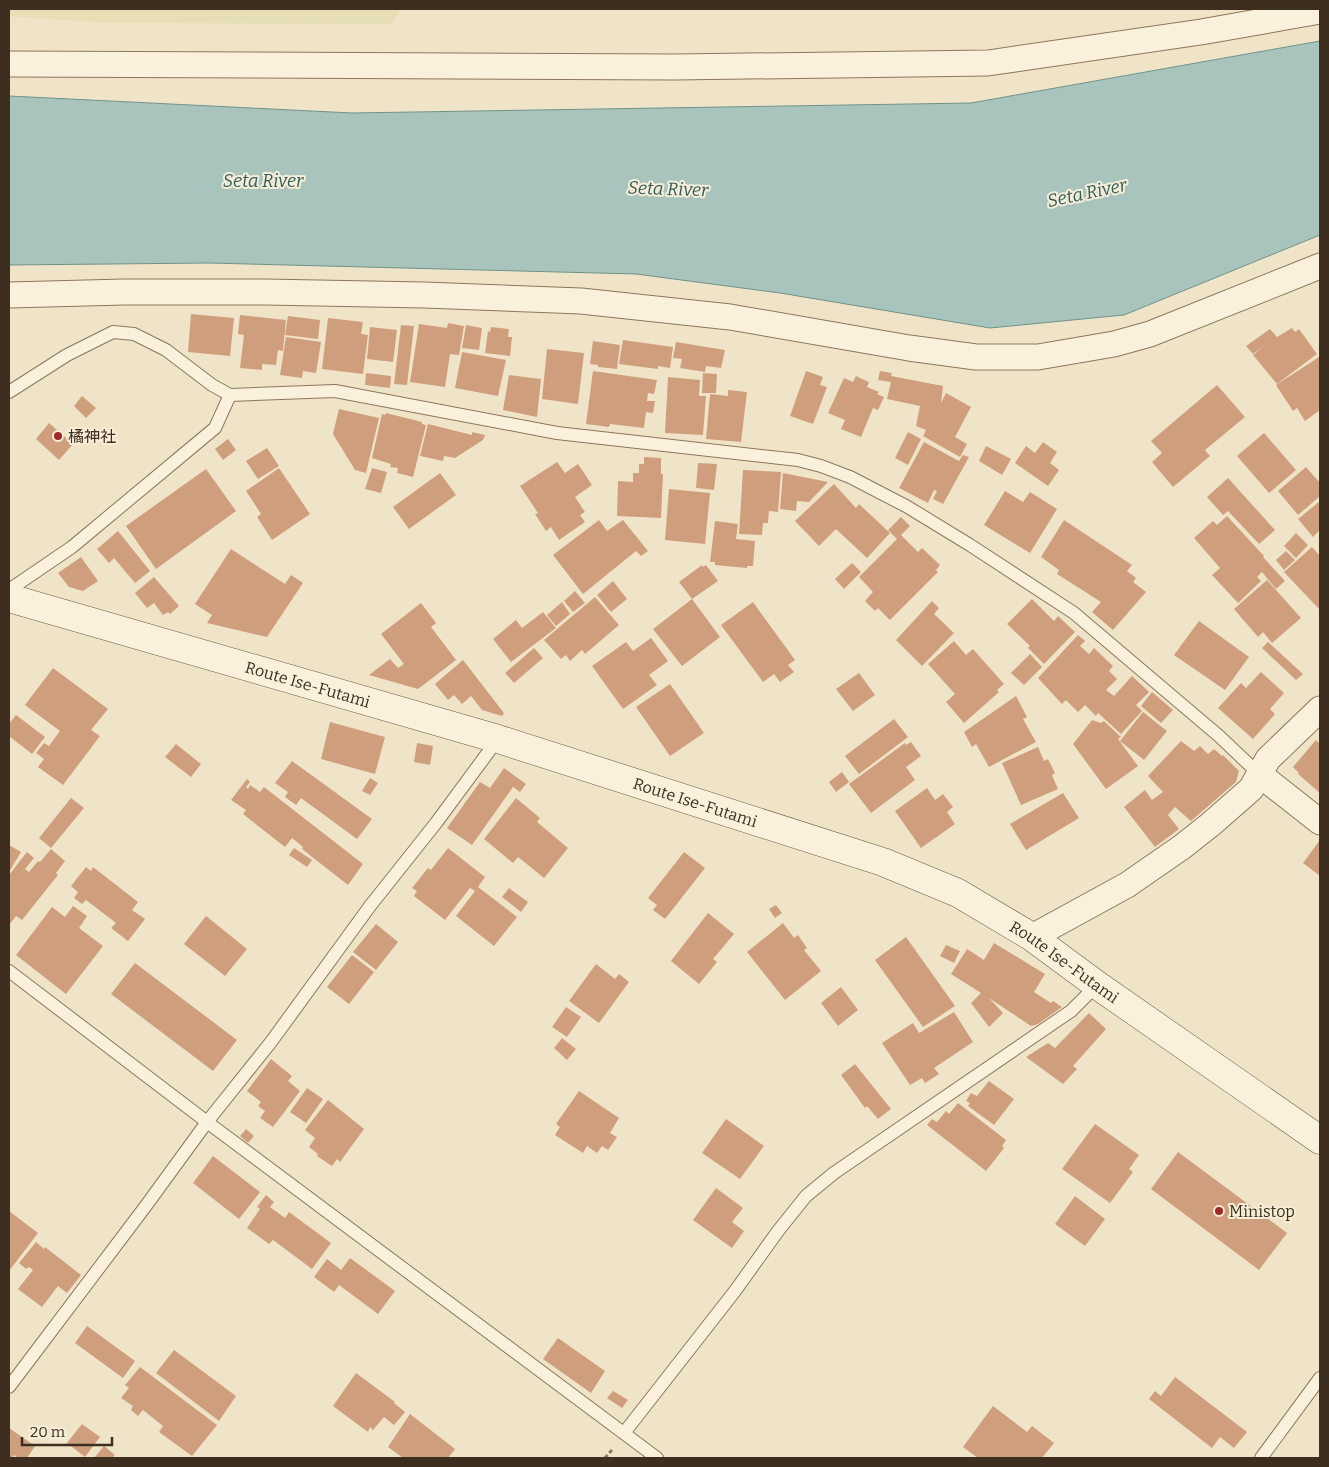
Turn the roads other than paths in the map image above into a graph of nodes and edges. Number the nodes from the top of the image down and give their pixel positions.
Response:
1 (1320, 11) edge
2 (9, 64) edge
3 (1320, 266) edge
4 (9, 295) edge
5 (9, 392) edge
6 (230, 396) junction
7 (9, 590) edge
8 (9, 598) edge
9 (1320, 708) edge
10 (498, 739) junction
11 (1259, 774) junction
12 (1320, 822) edge
13 (1032, 937) junction
14 (9, 971) edge
15 (1097, 986) junction
16 (207, 1122) junction
17 (1320, 1140) edge
18 (1320, 1378) edge
19 (9, 1387) edge
20 (624, 1433) junction
21 (657, 1458) edge
22 (1261, 1458) edge

1 - 2 street
3 - 4 street
5 - 6 lane
6 - 7 lane
6 - 11 lane
8 - 10 main road, Route Ise-Futami
9 - 11 street
10 - 13 main road, Route Ise-Futami
10 - 16 lane
11 - 12 street
11 - 13 street
13 - 15 main road, Route Ise-Futami
14 - 16 lane
15 - 17 main road, Route Ise-Futami
15 - 20 lane
16 - 19 lane
16 - 20 lane
18 - 22 lane
20 - 21 lane

